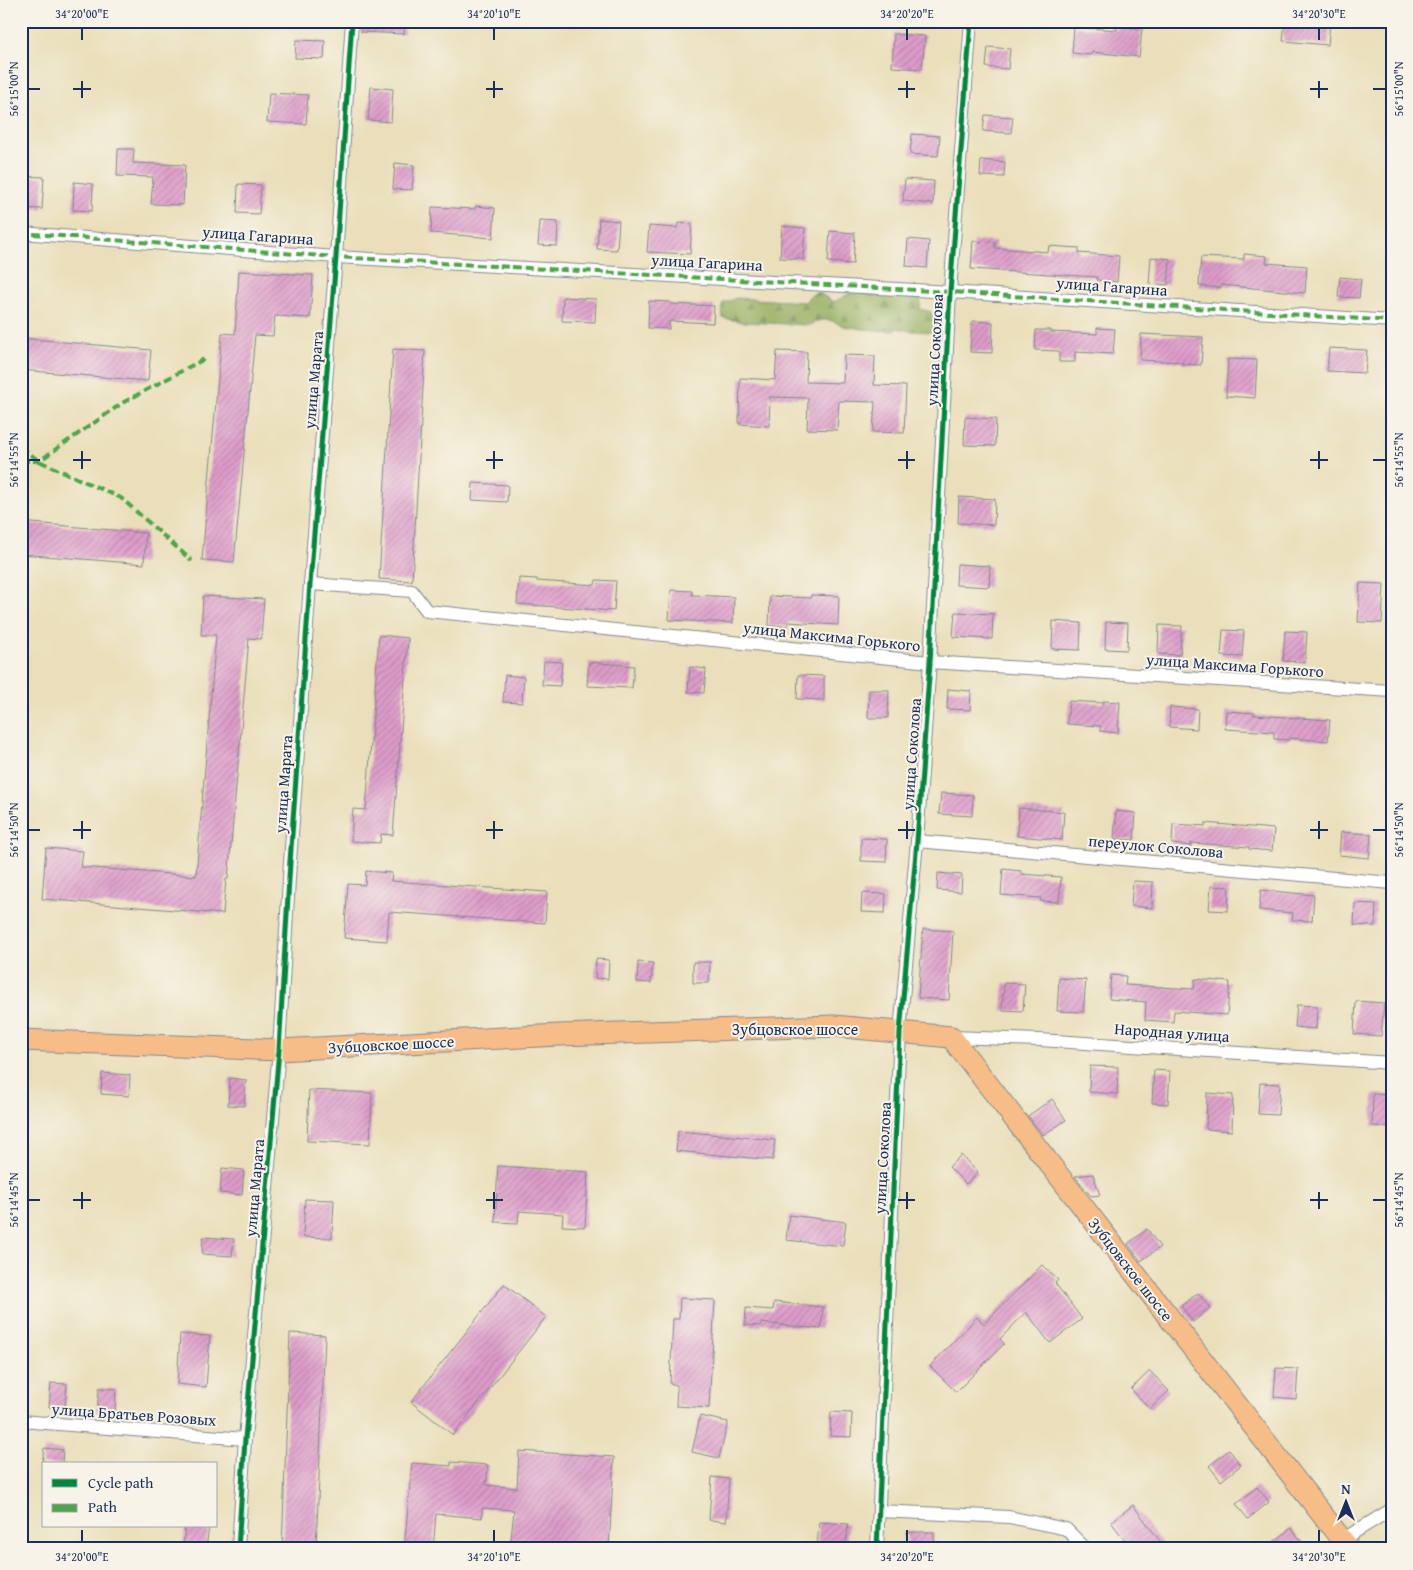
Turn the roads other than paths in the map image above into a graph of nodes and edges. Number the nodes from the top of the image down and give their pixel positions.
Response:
1 (352, 21) edge
2 (971, 21) edge
3 (21, 233) edge
4 (336, 257) junction
5 (950, 292) junction
6 (1392, 321) edge
7 (310, 584) junction
8 (930, 662) junction
9 (1392, 691) edge
10 (917, 841) junction
11 (1392, 883) edge
12 (900, 1032) junction
13 (951, 1037) junction
14 (21, 1040) edge
15 (279, 1050) junction
16 (1392, 1063) edge
17 (21, 1421) edge
18 (245, 1438) junction
19 (1392, 1509) edge
20 (879, 1511) junction
21 (1340, 1546) edge
22 (238, 1549) edge
23 (877, 1549) edge
24 (1086, 1549) edge

1 - 4 street, улица Марата
2 - 5 street, улица Соколова
3 - 4 street, улица Гагарина
4 - 5 street, улица Гагарина
4 - 7 street, улица Марата
5 - 6 street, улица Гагарина
5 - 8 street, улица Соколова
7 - 8 street, улица Максима Горького
7 - 15 street, улица Марата
8 - 9 street, улица Максима Горького
8 - 10 street, улица Соколова
10 - 11 street, переулок Соколова
10 - 12 street, улица Соколова
12 - 13 main road, Зубцовское шоссе
12 - 15 main road, Зубцовское шоссе
12 - 20 street, улица Соколова
13 - 16 street, Народная улица
13 - 21 main road, Зубцовское шоссе
14 - 15 main road, Зубцовское шоссе
15 - 18 street, улица Марата
17 - 18 street, улица Братьев Розовых
18 - 22 street, улица Марата
19 - 21 street
20 - 23 street, улица Соколова
20 - 24 street

